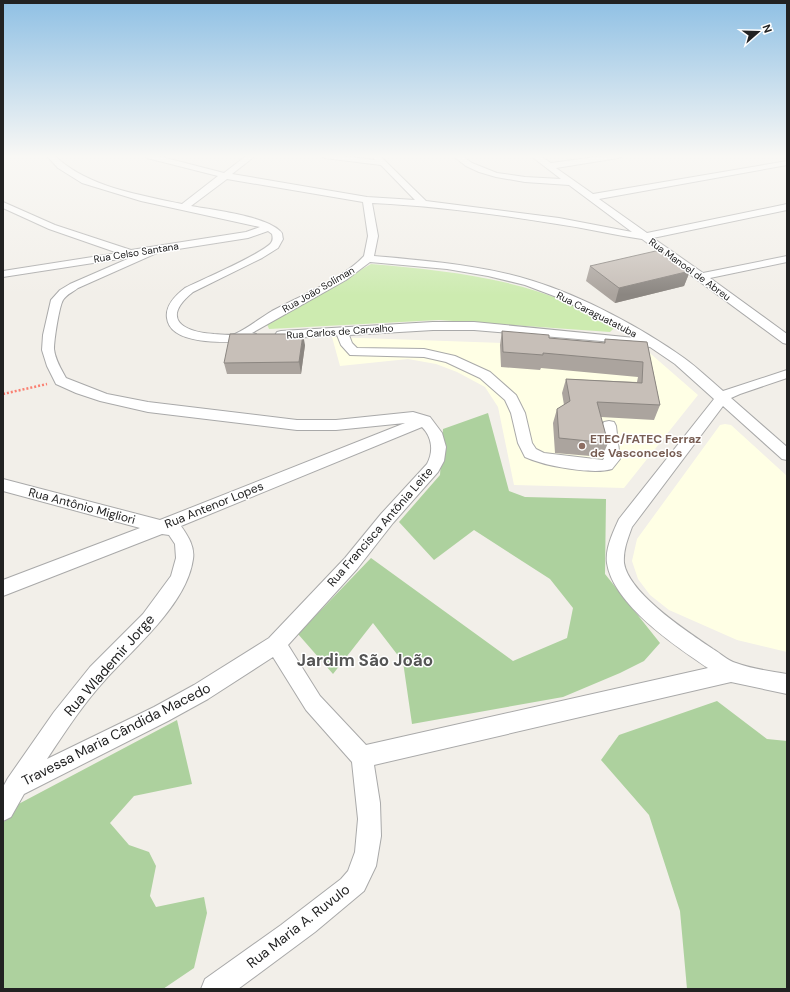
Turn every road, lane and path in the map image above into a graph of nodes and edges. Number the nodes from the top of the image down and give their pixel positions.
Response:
1 (165, 202) edge
2 (190, 202) edge
3 (368, 202) edge
4 (410, 202) edge
5 (600, 202) edge
6 (423, 203) joint
7 (3, 205) edge
8 (185, 206) junction
9 (787, 207) edge
10 (273, 230) junction
11 (646, 236) junction
12 (158, 249) junction
13 (129, 253) junction
14 (368, 258) junction
15 (787, 259) edge
16 (3, 274) edge
17 (701, 276) junction
18 (632, 330) junction
19 (343, 331) junction
20 (784, 335) edge
21 (237, 338) junction
22 (612, 338) junction
23 (654, 344) junction
24 (787, 374) edge
25 (61, 381) junction
26 (3, 394) edge
27 (723, 398) junction
28 (425, 420) junction
29 (608, 426) dead end
30 (787, 455) edge
31 (3, 485) edge
32 (161, 527) junction
33 (3, 588) edge
34 (276, 644) junction
35 (731, 672) junction
36 (787, 684) edge
37 (362, 757) junction
38 (16, 786) junction
39 (3, 809) edge
40 (215, 989) edge

1 - 8 street
2 - 8 street
3 - 14 street, Rua João Soliman
4 - 6 street
5 - 11 street, Rua Manoel de Abreu
6 - 11 street
7 - 13 street
8 - 10 street
9 - 11 street
10 - 12 street, Rua Celso Santana
10 - 21 street, Rua Carlos de Carvalho
11 - 17 street, Rua Manoel de Abreu
12 - 13 street, Rua Celso Santana
12 - 25 street
13 - 16 street, Rua Celso Santana
14 - 18 street, Rua Caraguatatuba
14 - 21 street, Rua João Soliman
15 - 17 street
17 - 20 street, Rua Manoel de Abreu
18 - 22 street, Rua Carlos de Carvalho
18 - 23 street, Rua Caraguatatuba
19 - 21 street, Rua Carlos de Carvalho
19 - 22 street, Rua Carlos de Carvalho
19 - 29 street
22 - 23 street, Rua Carlos de Carvalho
23 - 27 street, Rua Caraguatatuba
24 - 27 street
25 - 26 path
25 - 28 street
27 - 30 street, Rua Caraguatatuba
27 - 35 street
28 - 32 street, Rua Antenor Lopes
28 - 34 street, Rua Francisca Antônia Leite
31 - 32 street, Rua Antônio Migliori
32 - 33 street, Rua Antenor Lopes
32 - 38 street, Rua Wlademir Jorge
34 - 37 street
34 - 38 street, Travessa Maria Cândida Macedo
35 - 36 street
35 - 37 street
37 - 40 street, Rua Maria A. Ruvulo
38 - 39 street, Rua Wlademir Jorge

